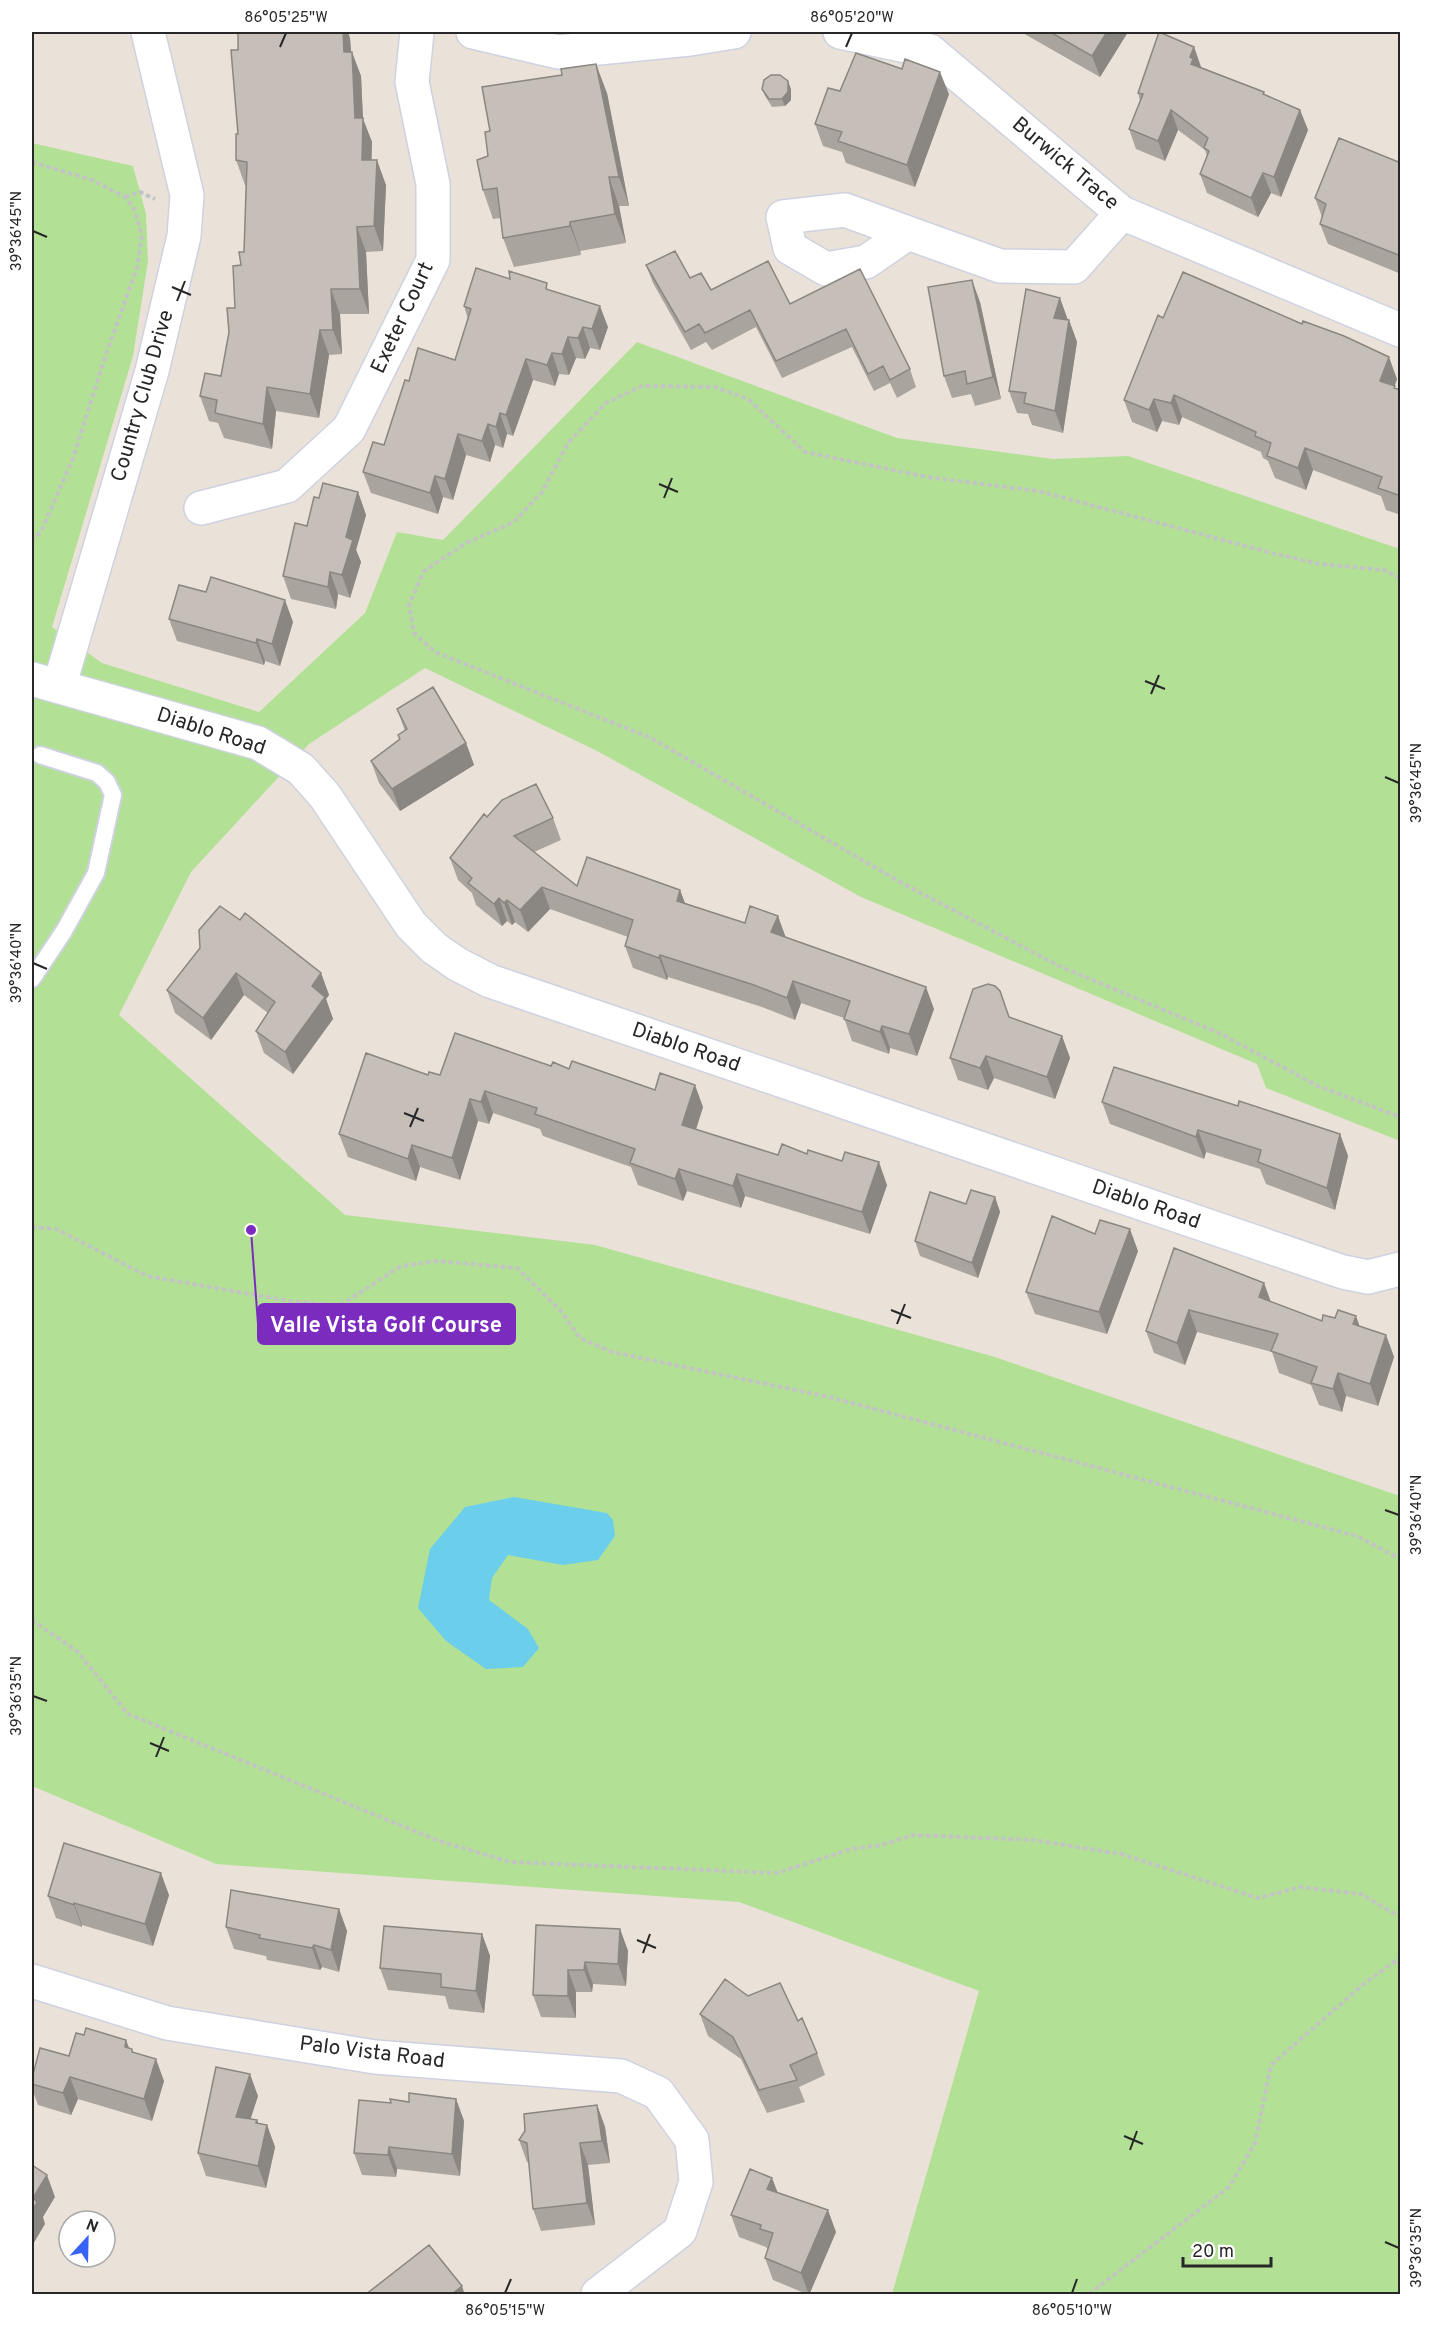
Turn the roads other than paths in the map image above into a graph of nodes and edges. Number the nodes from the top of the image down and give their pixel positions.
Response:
1 (148, 32) edge
2 (417, 32) edge
3 (472, 32) edge
4 (734, 32) edge
5 (840, 32) edge
6 (563, 42) edge
7 (1122, 213) junction
8 (908, 233) dead end
9 (1401, 330) edge
10 (201, 508) dead end
11 (45, 683) edge
12 (40, 755) dead end
13 (32, 979) edge
14 (1401, 1269) edge
15 (32, 1981) edge
16 (598, 2295) edge

1 - 11 street, Country Club Drive
2 - 10 street, Exeter Court
3 - 6 street
4 - 6 street
5 - 7 street, Burwick Trace
7 - 8 street
7 - 9 street, Burwick Trace
11 - 14 street, Diablo Road
12 - 13 lane
15 - 16 street, Palo Vista Road

